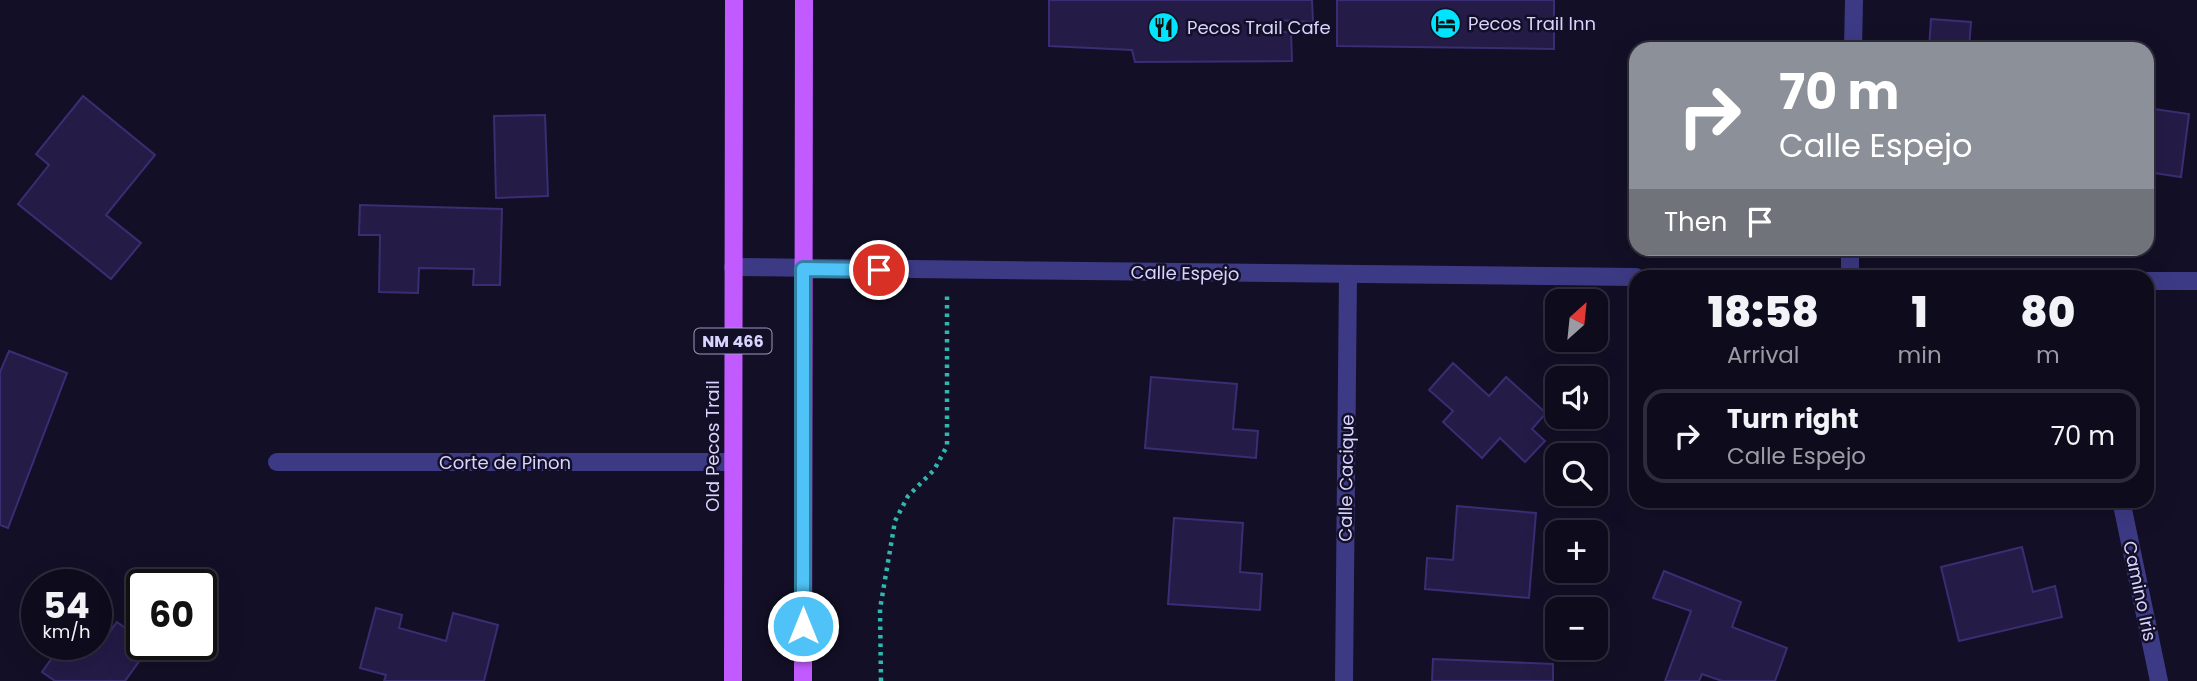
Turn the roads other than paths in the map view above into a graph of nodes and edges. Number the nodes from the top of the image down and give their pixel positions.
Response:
1 (734, 0) edge
2 (804, 0) edge
3 (1854, 0) edge
4 (1853, 42) edge
5 (733, 268) junction
6 (803, 269) junction
7 (1348, 275) junction
8 (1629, 277) edge
9 (2154, 281) edge
10 (2197, 281) edge
11 (733, 462) junction
12 (276, 463) dead end
13 (2123, 508) edge
14 (733, 681) edge
15 (803, 681) edge
16 (1344, 681) edge
17 (2159, 681) edge

1 - 5 main road, Old Pecos Trail / NM 466
2 - 6 main road
3 - 4 street
5 - 6 street, Calle Espejo
5 - 11 main road, Old Pecos Trail / NM 466
6 - 7 street, Calle Espejo
6 - 15 main road
7 - 8 street, Calle Espejo
7 - 16 street, Calle Cacique
9 - 10 street
11 - 12 street, Corte de Pinon
11 - 14 main road, Old Pecos Trail / NM 466
13 - 17 street, Camino Iris

